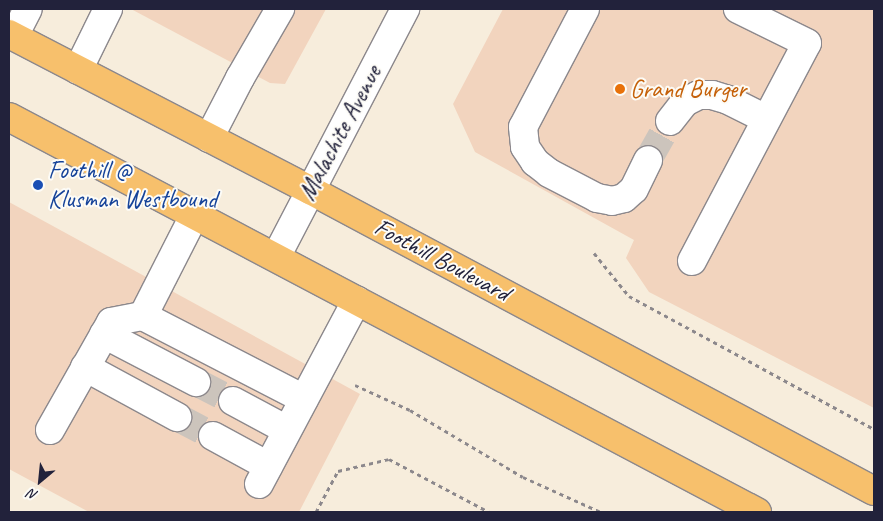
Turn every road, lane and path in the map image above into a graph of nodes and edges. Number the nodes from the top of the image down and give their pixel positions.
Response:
1 (28, 9) edge
2 (108, 9) edge
3 (280, 9) edge
4 (406, 9) edge
5 (585, 9) edge
6 (738, 9) edge
7 (11, 35) edge
8 (78, 70) junction
9 (9, 117) edge
10 (766, 119) junction
11 (670, 121) tunnel mouth
12 (209, 138) junction
13 (648, 160) tunnel mouth
14 (310, 190) junction
15 (195, 214) junction
16 (594, 253) dead end
17 (276, 257) junction
18 (692, 260) dead end
19 (357, 300) junction
20 (143, 316) junction
21 (104, 334) junction
22 (86, 367) junction
23 (196, 382) tunnel mouth
24 (355, 385) dead end
25 (304, 399) junction
26 (233, 401) tunnel mouth
27 (177, 417) tunnel mouth
28 (874, 429) edge
29 (50, 430) dead end
30 (287, 430) junction
31 (213, 436) tunnel mouth
32 (874, 491) edge
33 (316, 512) edge
34 (489, 512) edge
35 (601, 512) edge
36 (757, 512) edge

1 - 7 street
2 - 8 street
3 - 12 street
4 - 14 street, Malachite Avenue
5 - 13 street
6 - 10 street
7 - 8 main road, Foothill Boulevard
8 - 12 main road, Foothill Boulevard
9 - 15 main road
10 - 11 street
10 - 18 street
12 - 14 main road, Foothill Boulevard
14 - 17 street, Malachite Avenue
14 - 32 main road, Foothill Boulevard
15 - 17 main road
15 - 20 street
16 - 28 path
17 - 19 main road
19 - 25 street
19 - 36 main road
20 - 21 street
20 - 25 street
21 - 22 street
21 - 23 street
22 - 27 street
22 - 29 street
24 - 35 path
25 - 30 street
26 - 30 street
30 - 31 street
33 - 34 path

